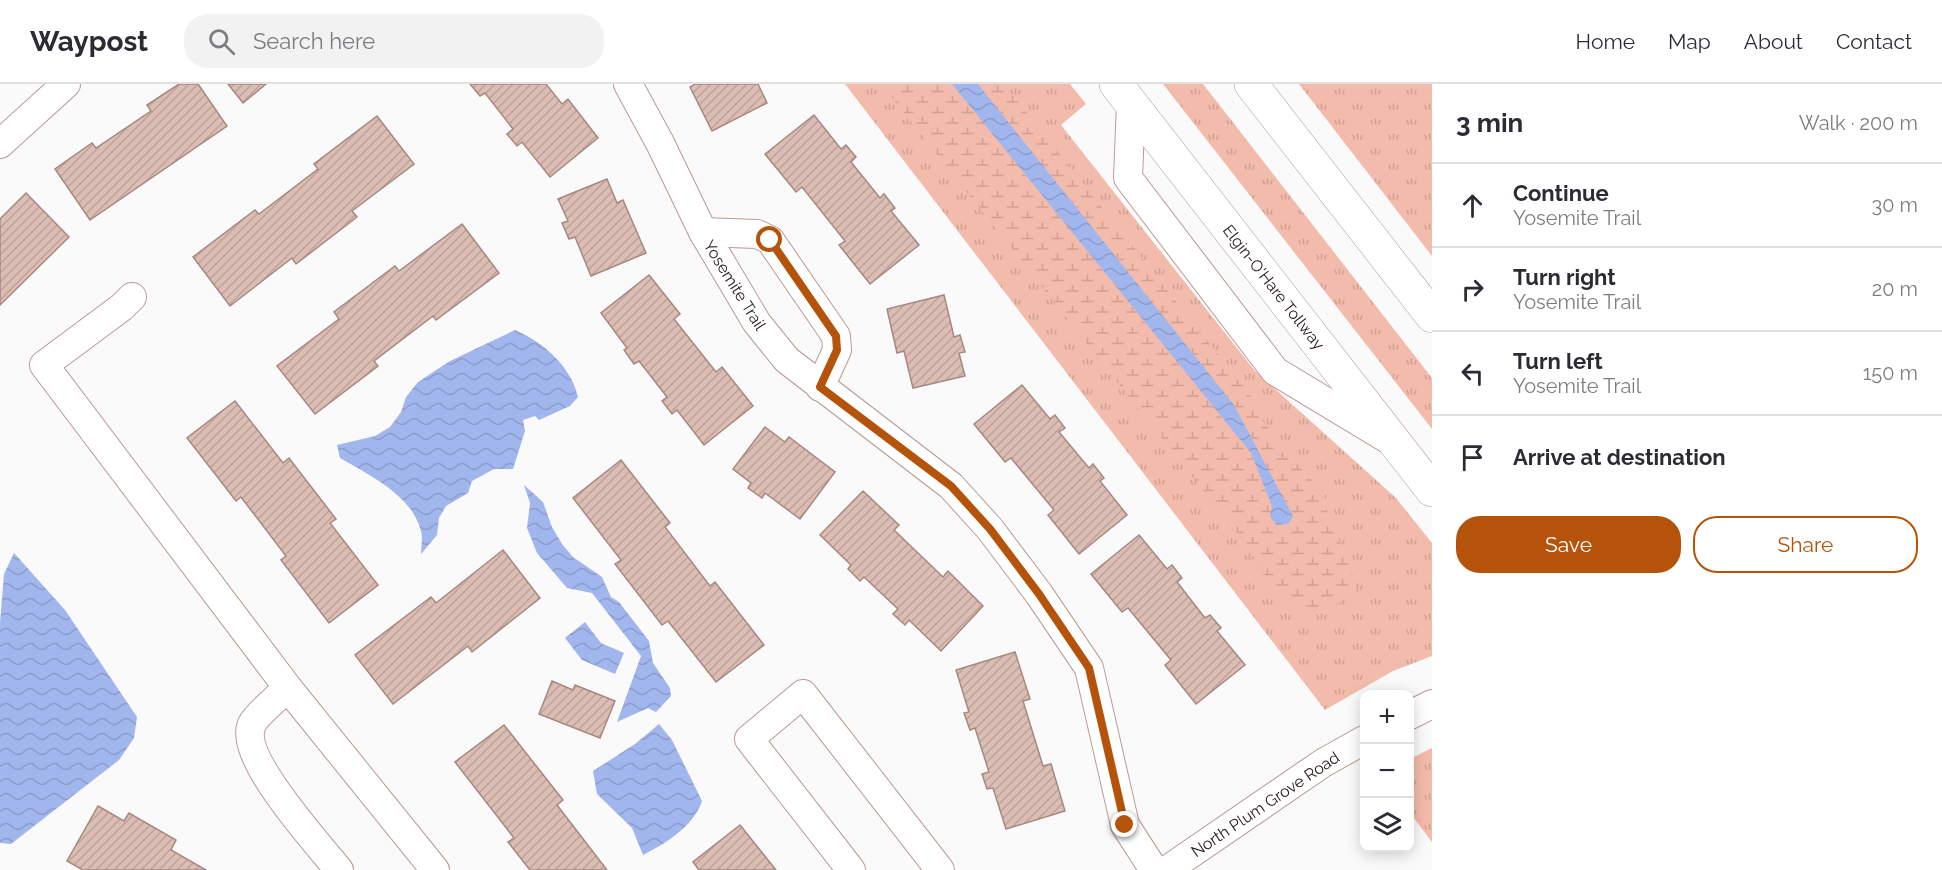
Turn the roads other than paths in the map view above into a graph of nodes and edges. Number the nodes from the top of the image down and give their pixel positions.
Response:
1 (66, 84) edge
2 (628, 84) edge
3 (1251, 84) edge
4 (1123, 94) edge
5 (0, 144) edge
6 (703, 232) junction
7 (132, 297) dead end
8 (1432, 316) edge
9 (820, 387) junction
10 (1396, 444) junction
11 (1432, 490) edge
12 (288, 688) junction
13 (1432, 704) edge
14 (1414, 713) edge
15 (1360, 743) edge
16 (339, 870) edge
17 (435, 870) edge
18 (851, 870) edge
19 (940, 870) edge
20 (1154, 870) edge
21 (1167, 870) edge

1 - 5 street
2 - 6 street, Yosemite Trail
3 - 8 highway
4 - 10 highway, Elgin-O'Hare Tollway
4 - 10 street
6 - 9 street, Yosemite Trail
6 - 9 street, Yosemite Trail
7 - 12 street
9 - 20 street, Yosemite Trail
10 - 11 highway, Elgin-O'Hare Tollway
12 - 16 street
12 - 17 street
13 - 14 street
15 - 21 street, North Plum Grove Road
18 - 19 street

